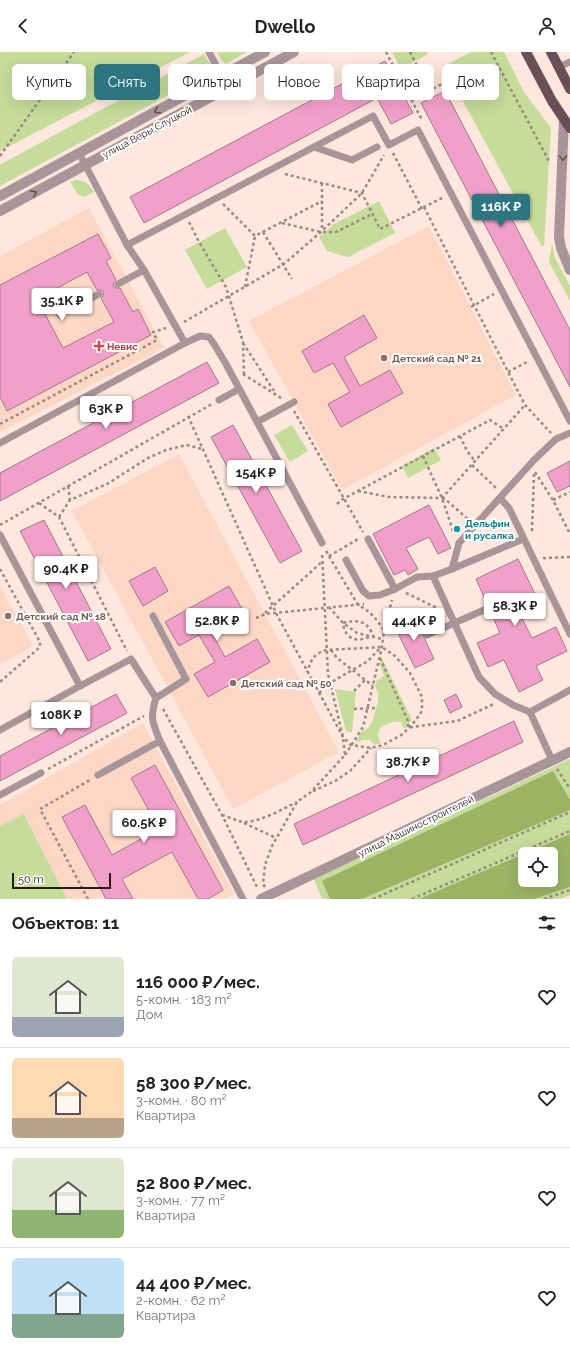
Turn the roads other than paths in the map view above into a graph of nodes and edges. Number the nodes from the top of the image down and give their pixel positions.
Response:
1 (209, 52) edge
2 (265, 52) edge
3 (294, 52) edge
4 (526, 52) edge
5 (551, 52) edge
6 (570, 62) edge
7 (215, 64) edge
8 (243, 64) edge
9 (559, 66) junction
10 (256, 73) edge
11 (570, 89) edge
12 (177, 100) edge
13 (206, 100) edge
14 (567, 124) edge
15 (314, 147) junction
16 (377, 147) dead end
17 (79, 153) junction
18 (85, 165) junction
19 (0, 196) edge
20 (0, 212) edge
21 (127, 245) junction
22 (144, 270) junction
23 (570, 270) edge
24 (118, 284) dead end
25 (99, 294) dead end
26 (60, 315) dead end
27 (185, 344) junction
28 (240, 390) junction
29 (219, 400) road end
30 (292, 403) road end
31 (570, 421) edge
32 (257, 422) junction
33 (570, 433) edge
34 (0, 443) edge
35 (502, 496) junction
36 (0, 534) edge
37 (368, 539) dead end
38 (523, 539) junction
39 (322, 543) road end
40 (346, 560) dead end
41 (452, 569) junction
42 (433, 576) junction
43 (395, 589) junction
44 (484, 610) dead end
45 (153, 616) dead end
46 (455, 623) junction
47 (570, 634) edge
48 (427, 635) dead end
49 (80, 686) junction
50 (570, 690) edge
51 (156, 698) junction
52 (530, 712) junction
53 (0, 730) edge
54 (160, 740) junction
55 (570, 752) edge
56 (552, 760) junction
57 (41, 773) road end
58 (98, 775) road end
59 (0, 795) edge
60 (267, 898) edge
61 (243, 899) edge

1 - 7 lane
2 - 8 street, улица Веры Слуцкой
3 - 10 street, улица Веры Слуцкой
4 - 14 main road
5 - 9 main road
6 - 9 lane
9 - 11 main road
12 -> 17 street, улица Веры Слуцкой
13 - 18 street, улица Веры Слуцкой
14 -> 23 street
15 - 16 lane
15 - 21 lane
15 - 31 lane
17 - 18 lane
17 - 19 street, улица Веры Слуцкой
20 -> 18 street, улица Веры Слуцкой
18 - 21 lane
21 - 22 lane
22 - 24 lane
22 - 27 lane
25 - 26 lane
27 - 28 lane
27 - 34 lane
28 - 29 lane
28 - 32 lane
30 - 32 lane
32 - 39 lane
33 - 35 lane
35 - 38 lane
35 - 41 lane
36 - 49 lane
37 - 43 lane
38 - 41 lane
38 - 47 lane
40 - 43 lane
41 - 42 lane
42 - 43 lane
42 - 46 lane
44 - 46 lane
45 - 51 lane
46 - 48 lane
46 - 52 lane
49 - 51 lane
49 - 53 lane
50 - 52 lane
51 - 54 lane
52 - 56 lane
54 - 58 lane
54 - 61 lane
55 - 56 street, улица Машиностроителей
56 - 60 street, улица Машиностроителей
57 - 59 lane

